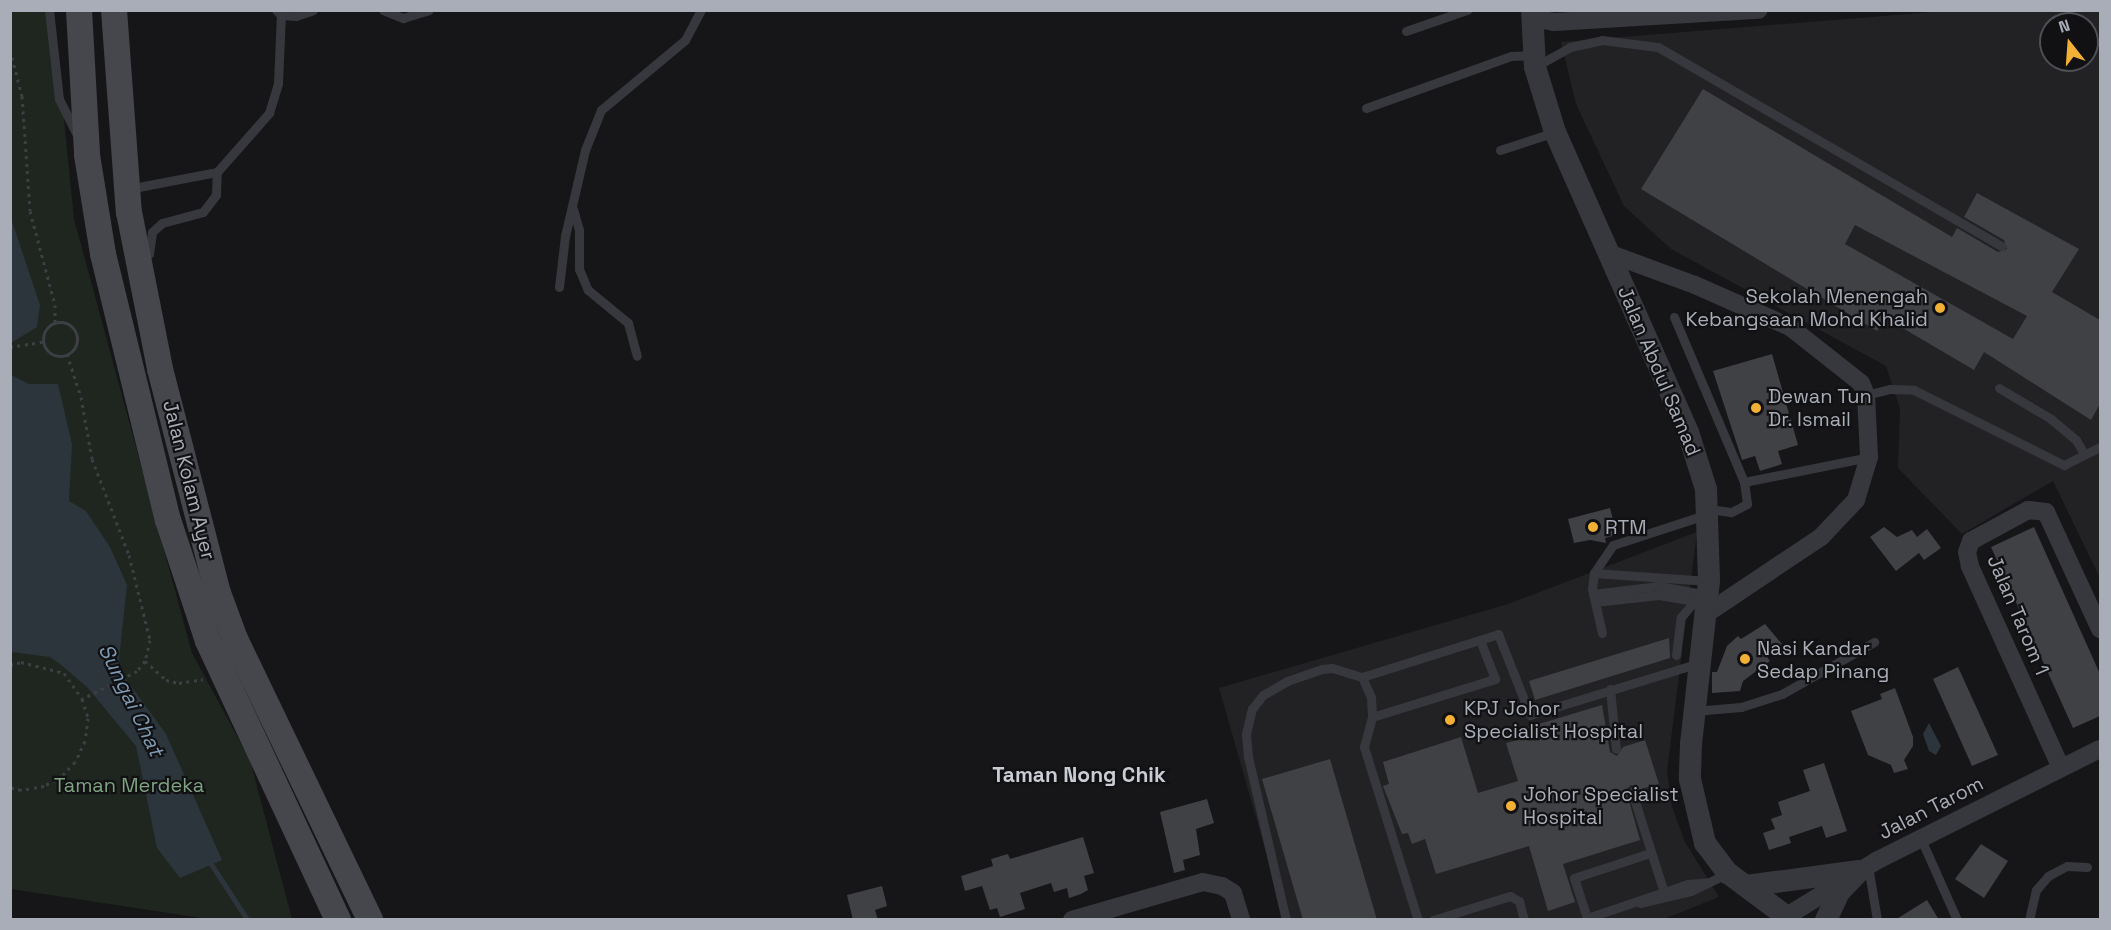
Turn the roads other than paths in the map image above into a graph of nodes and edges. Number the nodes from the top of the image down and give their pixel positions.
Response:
1 (49, 10) edge
2 (80, 10) edge
3 (114, 10) edge
4 (313, 10) edge
5 (383, 10) edge
6 (429, 10) edge
7 (701, 10) edge
8 (1467, 10) edge
9 (1533, 10) edge
10 (1759, 10) edge
11 (279, 13) edge
12 (1406, 31) dead end
13 (1535, 61) junction
14 (1366, 108) dead end
15 (1555, 132) junction
16 (1500, 150) dead end
17 (87, 155) junction
18 (217, 171) junction
19 (127, 190) junction
20 (573, 206) junction
21 (2001, 246) dead end
22 (1608, 254) junction
23 (559, 287) dead end
24 (1674, 317) dead end
25 (151, 322) junction
26 (637, 356) dead end
27 (1999, 388) dead end
28 (1866, 395) junction
29 (2100, 447) edge
30 (2085, 455) junction
31 (1869, 457) junction
32 (1744, 482) junction
33 (1707, 512) junction
34 (1594, 573) junction
35 (1594, 598) junction
36 (1705, 599) junction
37 (2100, 629) edge
38 (1602, 633) dead end
39 (1480, 640) junction
40 (1874, 642) dead end
41 (1676, 655) dead end
42 (1699, 663) junction
43 (1362, 677) junction
44 (1610, 689) junction
45 (1694, 711) junction
46 (1372, 717) junction
47 (1616, 749) dead end
48 (2100, 749) edge
49 (2061, 768) junction
50 (1632, 792) dead end
51 (1921, 839) junction
52 (302, 845) junction
53 (1650, 853) junction
54 (2087, 867) dead end
55 (1864, 868) junction
56 (1719, 878) junction
57 (1746, 886) junction
58 (1664, 892) junction
59 (1634, 904) junction
60 (1789, 918) edge
61 (1584, 919) edge
62 (318, 920) edge
63 (338, 920) edge
64 (370, 920) edge
65 (1072, 920) edge
66 (1241, 920) edge
67 (1286, 920) edge
68 (1418, 920) edge
69 (1433, 920) edge
70 (1524, 920) edge
71 (1826, 920) edge
72 (1877, 920) edge
73 (1957, 920) edge
74 (2029, 920) edge

1 - 17 lane
2 - 17 main road, Jalan Kolam Ayer
3 - 19 main road, Jalan Kolam Ayer
4 - 11 lane
5 - 6 lane
7 - 20 lane
8 - 12 lane
9 - 10 street
9 - 13 street, Jalan Abdul Samad
11 - 18 lane
13 - 14 lane
13 - 15 street, Jalan Abdul Samad
13 - 21 lane
15 - 16 lane
15 - 22 street, Jalan Abdul Samad
17 - 52 main road, Jalan Kolam Ayer
18 - 19 lane
18 - 25 lane
19 - 25 main road, Jalan Kolam Ayer
20 - 23 lane
20 - 26 lane
22 - 28 street
22 - 33 street, Jalan Abdul Samad
24 - 32 lane
25 - 64 main road, Jalan Kolam Ayer
27 - 30 lane
28 - 30 lane
28 - 31 street
29 - 30 lane
31 - 32 lane
31 - 36 street
32 - 33 lane
33 - 34 lane
33 - 36 street, Jalan Abdul Samad
34 - 35 lane
34 - 36 lane
35 - 36 lane
35 - 38 lane
36 - 41 lane
36 - 42 street, Jalan Abdul Samad
37 - 49 street, Jalan Tarom 1
39 - 43 lane
39 - 44 lane
39 - 46 lane
40 - 45 lane
42 - 44 lane
42 - 45 street, Jalan Abdul Samad
43 - 46 lane
43 - 67 lane
44 - 47 lane
45 - 56 street, Jalan Abdul Samad
46 - 68 lane
48 - 49 street, Jalan Tarom
49 - 51 street, Jalan Tarom
50 - 53 lane
51 - 55 street, Jalan Tarom
51 - 73 lane
52 - 62 main road
52 - 63 main road, Jalan Kolam Ayer
53 - 58 lane
53 - 61 lane
54 - 74 lane
55 - 57 street
55 - 60 street, Jalan Tarom
55 - 71 street
55 - 72 lane
56 - 57 street, Jalan Abdul Samad
56 - 58 lane
56 - 59 lane
57 - 60 street, Jalan Abdul Samad
58 - 59 lane
59 - 61 lane
65 - 66 street
69 - 70 lane

